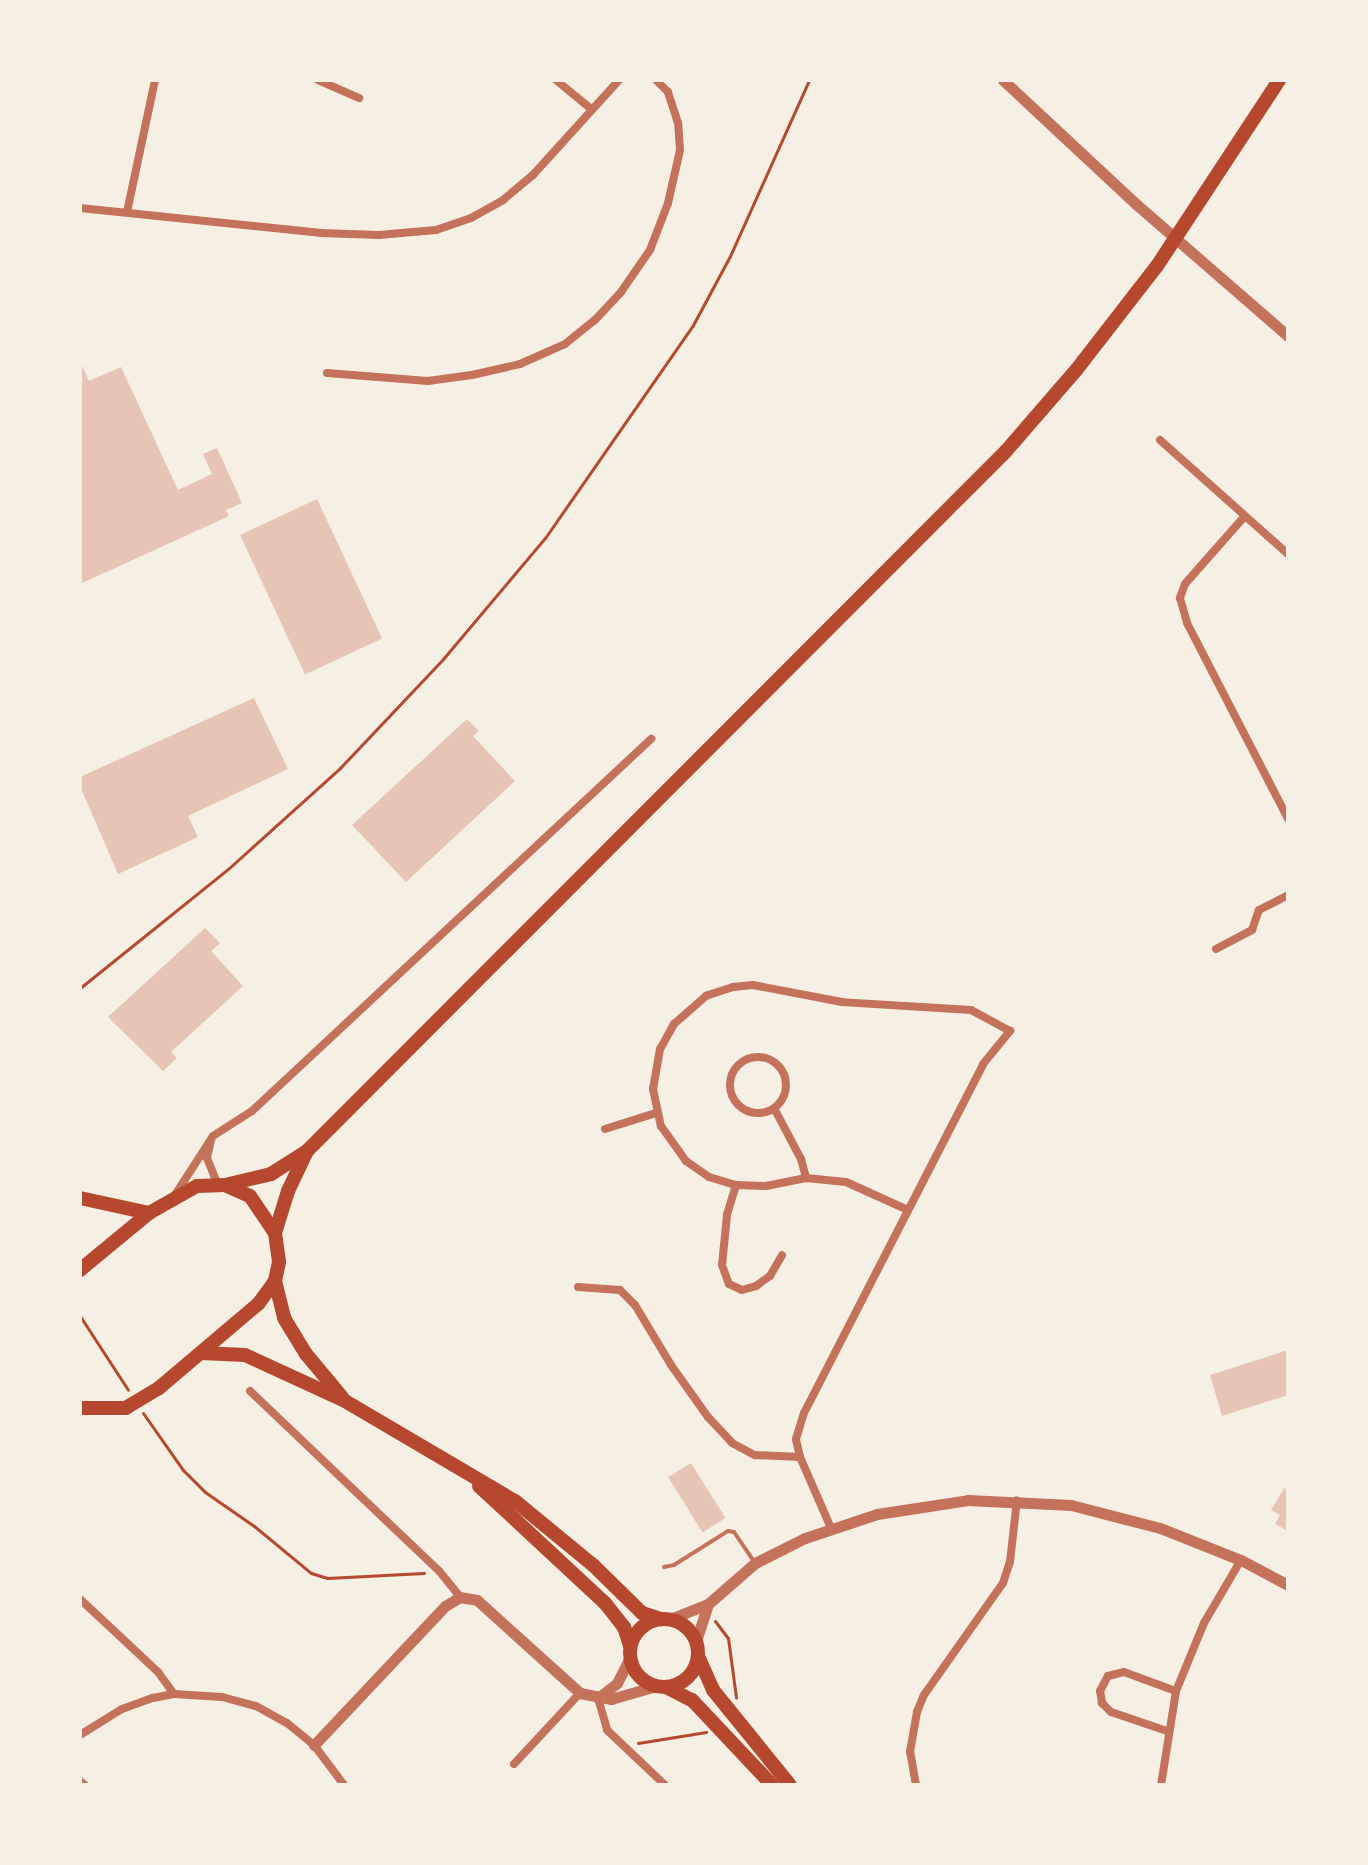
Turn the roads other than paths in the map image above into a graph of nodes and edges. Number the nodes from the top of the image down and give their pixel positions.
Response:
1 (155, 80) edge
2 (318, 80) edge
3 (556, 80) edge
4 (619, 80) edge
5 (656, 80) edge
6 (1003, 80) edge
7 (1279, 80) edge
8 (359, 98) dead end
9 (591, 109) junction
10 (80, 208) edge
11 (127, 212) junction
12 (1288, 336) edge
13 (327, 373) dead end
14 (1160, 440) dead end
15 (1244, 517) junction
16 (1288, 554) edge
17 (651, 739) dead end
18 (1288, 819) edge
19 (1288, 895) edge
20 (1216, 949) dead end
21 (774, 1108) junction
22 (656, 1113) junction
23 (605, 1129) dead end
24 (213, 1136) junction
25 (307, 1151) junction
26 (806, 1178) junction
27 (221, 1185) junction
28 (736, 1185) junction
29 (175, 1195) junction
30 (80, 1198) edge
31 (908, 1210) junction
32 (149, 1213) junction
33 (275, 1233) junction
34 (782, 1255) dead end
35 (80, 1270) edge
36 (275, 1281) junction
37 (578, 1287) dead end
38 (201, 1353) junction
39 (250, 1391) dead end
40 (345, 1401) junction
41 (80, 1408) edge
42 (800, 1457) junction
43 (468, 1475) junction
44 (1017, 1500) junction
45 (831, 1528) junction
46 (1241, 1560) junction
47 (755, 1563) junction
48 (664, 1567) dead end
49 (1288, 1585) edge
50 (460, 1597) junction
51 (80, 1599) edge
52 (708, 1604) junction
53 (666, 1619) junction
54 (697, 1648) junction
55 (630, 1652) junction
56 (661, 1687) junction
57 (1176, 1691) junction
58 (580, 1693) junction
59 (174, 1694) junction
60 (598, 1698) junction
61 (1167, 1731) junction
62 (80, 1735) edge
63 (314, 1745) junction
64 (514, 1764) dead end
65 (80, 1781) edge
66 (85, 1785) edge
67 (344, 1785) edge
68 (665, 1785) edge
69 (772, 1785) edge
70 (790, 1785) edge
71 (916, 1785) edge
72 (1161, 1785) edge

1 - 11 street
2 - 8 street
3 - 9 street
4 - 9 street
5 - 13 street
6 - 12 street
7 - 25 main road
9 - 11 street
10 - 11 street
14 - 15 street
15 - 16 street
15 - 18 street
17 - 24 street
19 - 20 street
21 - 21 street
21 - 26 street
22 - 23 street
22 - 28 street
22 - 31 street
24 - 27 street
24 - 29 street
25 - 27 main road
25 - 33 main road
26 - 28 street
26 - 31 street
27 - 29 main road
27 - 33 main road
28 - 34 street
29 - 32 main road
30 - 32 main road
31 - 42 street
32 - 35 main road
33 - 36 main road
36 - 38 main road
36 - 40 main road
37 - 42 street
38 - 40 main road
38 - 41 main road
39 - 50 street
40 - 43 main road
42 - 45 street
43 - 53 main road
43 - 55 main road
44 - 45 street
44 - 46 street
44 - 71 street
45 - 47 street
46 - 49 street
46 - 57 street
47 - 48 lane
47 - 52 street
50 - 58 street
50 - 63 street
51 - 59 street
52 - 53 street
52 - 54 street
53 - 54 main road
53 - 55 main road
54 - 56 main road
54 - 70 main road
55 - 56 main road
55 - 60 street
56 - 60 street
56 - 69 main road
57 - 61 street
57 - 61 street
58 - 60 street
58 - 64 street
59 - 62 street
59 - 63 street
60 - 68 street
61 - 72 street
63 - 67 street
65 - 66 street

